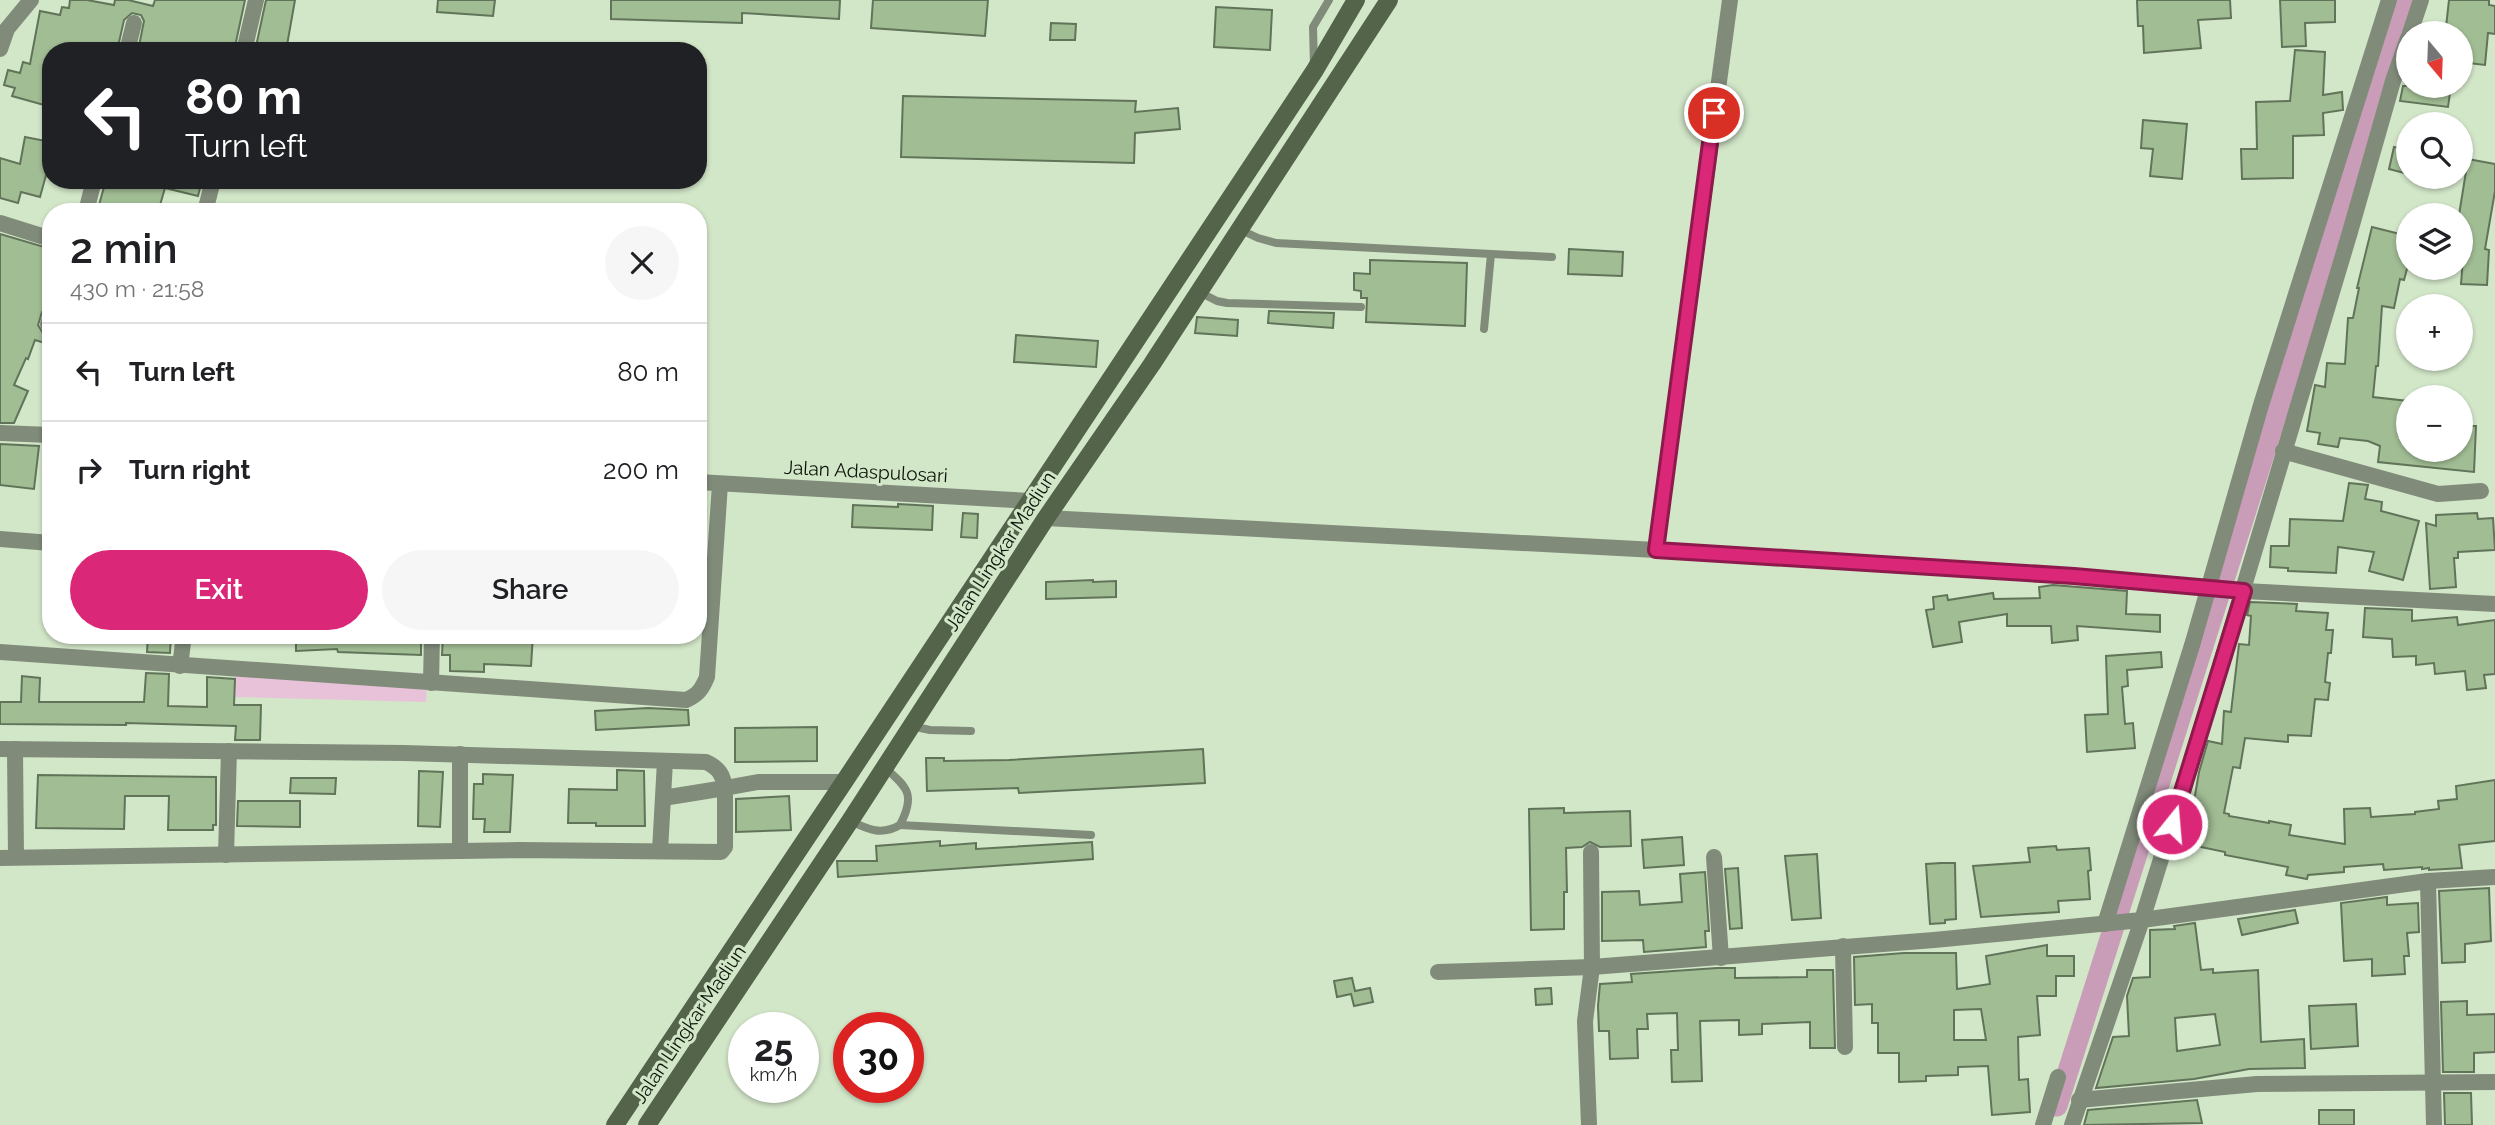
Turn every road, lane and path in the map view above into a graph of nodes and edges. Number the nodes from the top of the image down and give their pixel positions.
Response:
1 (31, 0) edge
2 (256, 0) edge
3 (1329, 0) edge
4 (1356, 0) edge
5 (1389, 0) edge
6 (1730, 0) edge
7 (2389, 0) edge
8 (2421, 0) edge
9 (2414, 21) edge
10 (134, 23) dead end
11 (4, 28) edge
12 (129, 42) edge
13 (246, 42) edge
14 (0, 49) edge
15 (1315, 70) junction
16 (2396, 72) edge
17 (0, 223) edge
18 (1239, 229) junction
19 (42, 236) edge
20 (1491, 254) junction
21 (1552, 257) dead end
22 (1199, 292) junction
23 (1362, 307) dead end
24 (1484, 329) dead end
25 (0, 433) edge
26 (42, 435) edge
27 (2283, 451) junction
28 (707, 483) edge
29 (720, 484) junction
30 (2481, 491) dead end
31 (1031, 500) junction
32 (1046, 518) junction
33 (0, 539) edge
34 (42, 542) edge
35 (1656, 550) junction
36 (707, 576) edge
37 (2210, 588) junction
38 (2242, 590) junction
39 (2495, 604) edge
40 (183, 644) edge
41 (432, 644) edge
42 (707, 644) edge
43 (0, 652) edge
44 (180, 666) junction
45 (431, 683) junction
46 (911, 726) junction
47 (971, 731) dead end
48 (8, 749) edge
49 (229, 751) junction
50 (460, 754) junction
51 (664, 761) junction
52 (884, 767) junction
53 (844, 782) junction
54 (725, 788) junction
55 (663, 798) junction
56 (850, 821) junction
57 (900, 825) junction
58 (1091, 835) dead end
59 (460, 851) junction
60 (660, 851) junction
61 (1591, 852) dead end
62 (226, 855) junction
63 (1714, 857) dead end
64 (8, 858) edge
65 (2495, 877) edge
66 (2428, 881) junction
67 (2140, 920) junction
68 (2107, 923) junction
69 (1843, 946) junction
70 (1721, 958) junction
71 (1592, 967) junction
72 (1438, 972) dead end
73 (1844, 1047) dead end
74 (2058, 1077) dead end
75 (2434, 1082) junction
76 (2495, 1082) edge
77 (2079, 1100) junction
78 (615, 1125) edge
79 (647, 1125) edge
80 (1589, 1125) edge
81 (2043, 1125) edge
82 (2072, 1125) edge
83 (2434, 1125) edge

1 - 11 street
2 - 13 street
3 - 15 lane
4 - 15 main road, Jalan Lingkar Madiun
5 - 18 main road, Jalan Lingkar Madiun
6 - 35 street
7 - 37 street
8 - 9 street
10 - 12 street
11 - 14 street
15 - 31 main road, Jalan Lingkar Madiun
16 - 27 street
17 - 19 street
18 - 20 lane
18 - 22 main road, Jalan Lingkar Madiun
20 - 21 lane
20 - 24 lane
22 - 23 lane
22 - 32 main road, Jalan Lingkar Madiun
25 - 26 street
27 - 30 street
27 - 38 street
28 - 29 street, Jalan Adaspulosari
29 - 31 street, Jalan Adaspulosari
29 - 36 street
31 - 53 main road, Jalan Lingkar Madiun
32 - 35 street
32 - 46 main road, Jalan Lingkar Madiun
33 - 34 street
35 - 37 street
37 - 38 street
37 - 68 street
38 - 39 street
38 - 67 street
40 - 44 street
41 - 45 street
42 - 45 street
43 - 44 street
44 - 45 street
46 - 47 lane
46 - 52 main road, Jalan Lingkar Madiun
48 - 49 street
48 - 64 street
49 - 50 street
49 - 62 street
50 - 51 street
50 - 59 street
51 - 54 street
51 - 55 street
52 - 56 main road, Jalan Lingkar Madiun
52 - 57 lane
53 - 54 street
53 - 78 main road, Jalan Lingkar Madiun
54 - 55 street
54 - 60 street
55 - 60 street
56 - 57 lane
56 - 79 main road, Jalan Lingkar Madiun
57 - 58 lane
59 - 60 street
59 - 62 street
61 - 71 street
62 - 64 street
63 - 70 street
65 - 66 street
66 - 67 street
66 - 75 street
67 - 68 street
67 - 77 street
68 - 69 street
69 - 70 street
69 - 73 street
70 - 71 street
71 - 72 street
71 - 80 street
74 - 81 street
75 - 76 street
75 - 77 street
75 - 83 street
77 - 82 street

